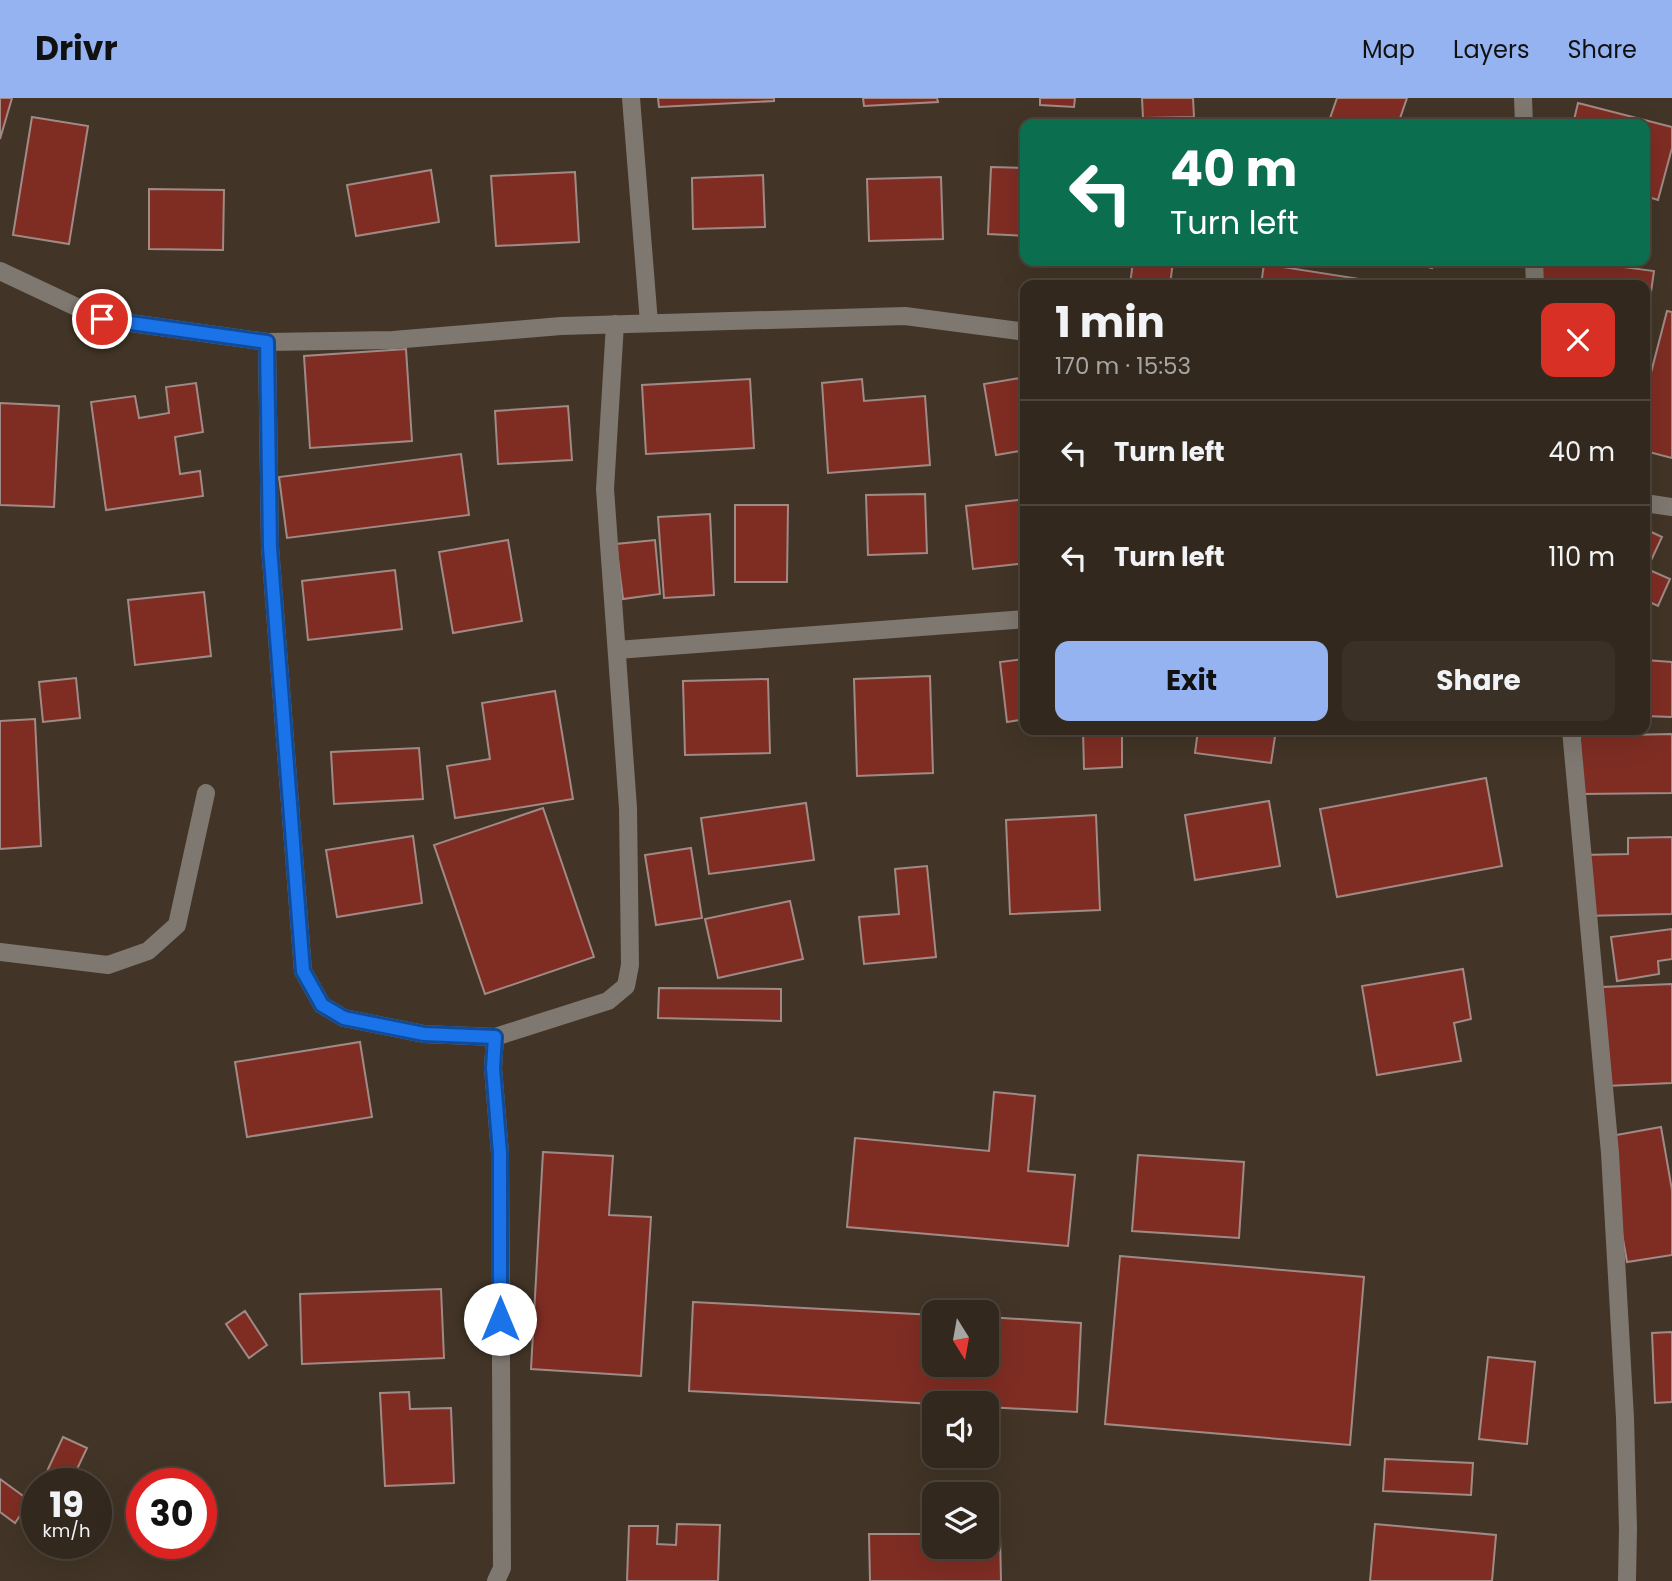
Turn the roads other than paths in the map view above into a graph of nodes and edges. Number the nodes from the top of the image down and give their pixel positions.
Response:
1 (631, 98) edge
2 (1523, 98) edge
3 (1524, 119) edge
4 (0, 271) edge
5 (649, 323) junction
6 (615, 324) junction
7 (1020, 331) edge
8 (267, 342) junction
9 (1650, 504) edge
10 (1672, 508) edge
11 (1020, 619) edge
12 (617, 650) junction
13 (1571, 735) edge
14 (206, 793) dead end
15 (0, 952) edge
16 (495, 1037) junction
17 (496, 1581) edge
18 (1627, 1581) edge

1 - 5 street
2 - 3 street
4 - 8 street
5 - 6 street
5 - 7 street
6 - 8 street
6 - 12 street
8 - 16 street
9 - 10 street
11 - 12 street
12 - 16 street
13 - 18 street
14 - 15 street
16 - 17 street

